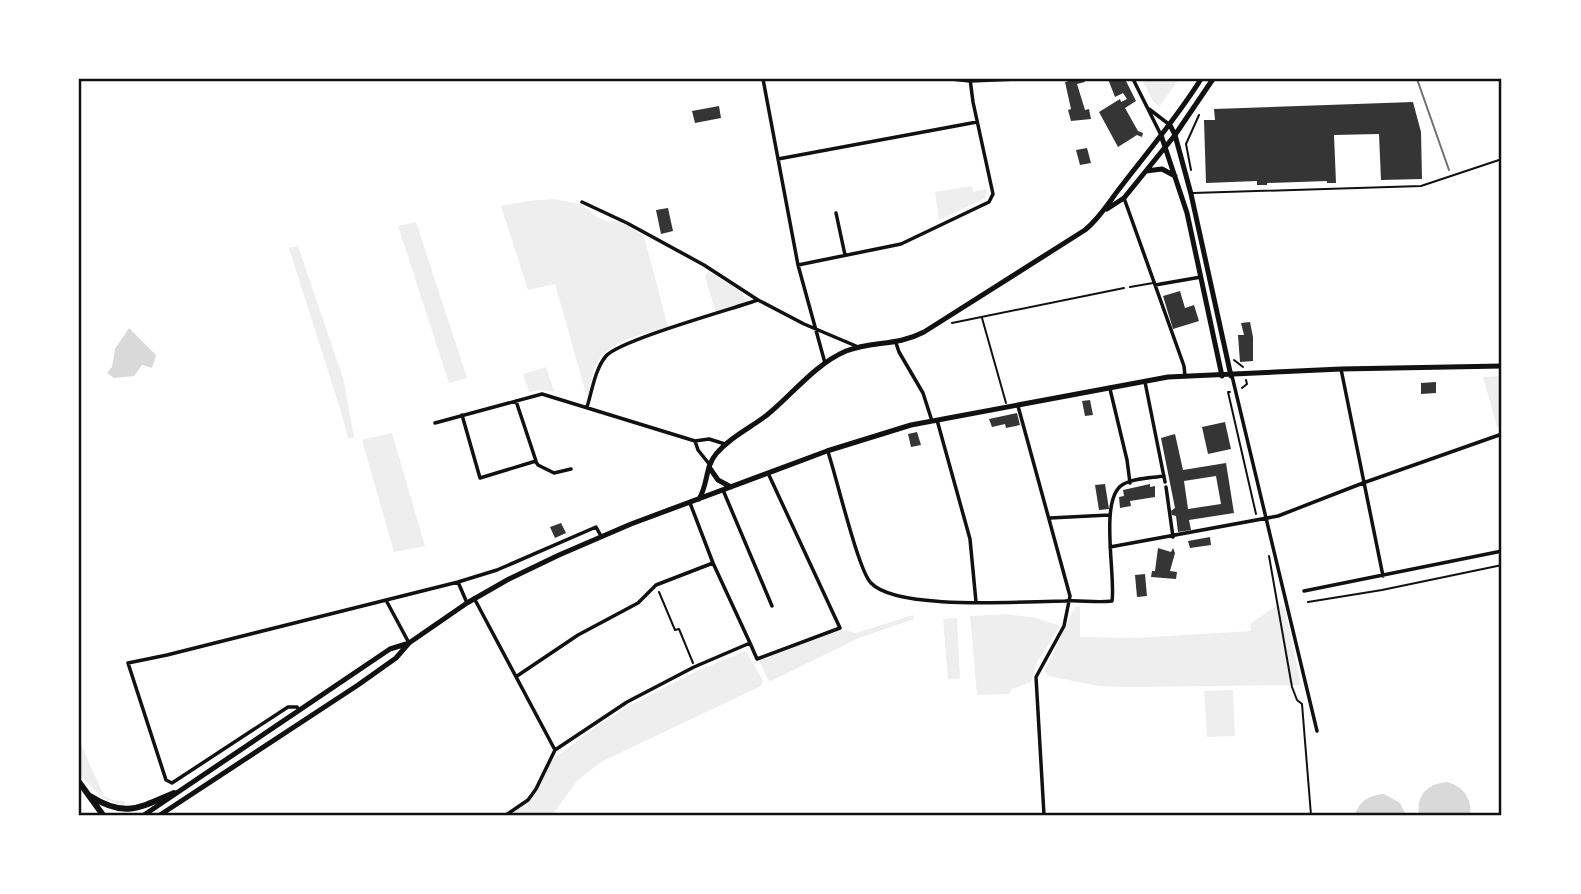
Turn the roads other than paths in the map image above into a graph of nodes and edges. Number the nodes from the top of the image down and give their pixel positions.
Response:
1 (762, 79) edge
2 (951, 79) edge
3 (1021, 79) edge
4 (1133, 79) edge
5 (1201, 79) edge
6 (1213, 79) edge
7 (970, 80) edge
8 (1147, 108) junction
9 (977, 122) junction
10 (1170, 125) junction
11 (1161, 135) junction
12 (1175, 135) junction
13 (1165, 147) junction
14 (778, 159) junction
15 (1502, 159) edge
16 (1146, 172) junction
17 (1175, 176) junction
18 (1191, 194) junction
19 (1124, 198) junction
20 (582, 202) dead end
21 (1104, 211) junction
22 (836, 213) dead end
23 (845, 256) junction
24 (798, 265) junction
25 (1201, 277) junction
26 (1154, 284) junction
27 (1130, 287) road end
28 (758, 300) junction
29 (814, 328) junction
30 (896, 343) junction
31 (858, 347) junction
32 (825, 363) junction
33 (1502, 366) edge
34 (1341, 369) junction
35 (1185, 376) junction
36 (1223, 376) junction
37 (1231, 376) junction
38 (1145, 382) junction
39 (1110, 389) junction
40 (516, 400) junction
41 (1018, 406) junction
42 (587, 407) junction
43 (462, 415) junction
44 (934, 420) junction
45 (435, 423) dead end
46 (1502, 434) edge
47 (695, 441) junction
48 (726, 445) junction
49 (827, 451) junction
50 (536, 461) junction
51 (710, 466) junction
52 (571, 469) dead end
53 (768, 473) junction
54 (1164, 475) junction
55 (1130, 483) junction
56 (1363, 483) junction
57 (731, 487) junction
58 (723, 490) junction
59 (699, 499) junction
60 (690, 503) junction
61 (1109, 515) junction
62 (1050, 518) junction
63 (1266, 519) junction
64 (601, 536) junction
65 (1173, 537) junction
66 (1110, 547) junction
67 (1502, 551) edge
68 (713, 563) junction
69 (1382, 576) junction
70 (458, 582) junction
71 (1304, 591) dead end
72 (474, 598) junction
73 (386, 601) junction
74 (1070, 601) junction
75 (976, 602) junction
76 (467, 603) junction
77 (772, 606) dead end
78 (409, 643) junction
79 (750, 643) junction
80 (517, 676) junction
81 (300, 710) junction
82 (306, 720) junction
83 (1317, 731) dead end
84 (555, 750) junction
85 (79, 782) edge
86 (174, 793) junction
87 (90, 796) junction
88 (108, 807) junction
89 (102, 814) edge
90 (116, 815) edge
91 (144, 815) edge
92 (160, 815) edge
93 (506, 815) edge
94 (1044, 815) edge

1 - 14 street
2 - 7 street
3 - 7 street
4 - 8 street
5 - 10 main road
6 - 12 main road
7 - 9 street
8 - 10 street
8 - 11 street
9 - 14 street
9 - 23 street
10 - 11 main road
10 - 12 main road
11 - 13 main road
11 - 21 main road
12 - 13 main road
12 - 18 main road
13 - 16 main road
13 - 17 main road
14 - 24 street
15 - 18 lane
16 - 17 main road
16 - 19 main road
17 - 25 main road
18 - 37 main road
19 - 21 main road
19 - 26 street
20 - 28 street
21 - 30 main road
22 - 23 street
23 - 24 street
24 - 29 street
25 - 26 street
25 - 36 main road
26 - 27 lane
26 - 35 street
28 - 29 street
28 - 42 street
29 - 31 street
29 - 32 street
30 - 31 main road
30 - 44 street
31 - 32 main road
32 - 48 main road
33 - 34 main road
34 - 37 main road
34 - 56 street
35 - 36 main road
35 - 38 main road
36 - 37 main road
37 - 63 street
38 - 39 main road
38 - 54 street
39 - 41 main road
39 - 55 street
40 - 42 street
40 - 43 street
40 - 50 street
41 - 44 main road
41 - 62 street
42 - 47 street
43 - 45 street
43 - 50 street
44 - 49 main road
44 - 75 street
46 - 56 street
47 - 48 street
47 - 51 street
48 - 51 main road
49 - 53 main road
49 - 75 street
50 - 52 street
51 - 57 main road
51 - 59 main road
53 - 57 main road
53 - 79 street
54 - 55 street
54 - 65 street
55 - 61 street
56 - 63 street
56 - 69 street
57 - 58 main road
58 - 59 main road
58 - 77 street
59 - 60 main road
60 - 64 main road
60 - 68 street
61 - 62 street
61 - 66 street
62 - 74 street
63 - 65 street
63 - 83 street
64 - 70 street
64 - 72 main road
65 - 66 street
66 - 74 street
67 - 69 street
68 - 79 street
68 - 80 street
69 - 71 street
70 - 73 street
70 - 76 street
72 - 76 main road
72 - 80 street
73 - 78 street
73 - 81 street
74 - 75 street
74 - 94 street
76 - 78 main road
78 - 81 main road
78 - 82 main road
79 - 84 street
80 - 84 street
81 - 82 main road
81 - 86 main road
82 - 92 main road
84 - 93 street
85 - 87 highway
86 - 88 highway
86 - 91 main road
87 - 88 highway
87 - 89 highway
88 - 90 highway

